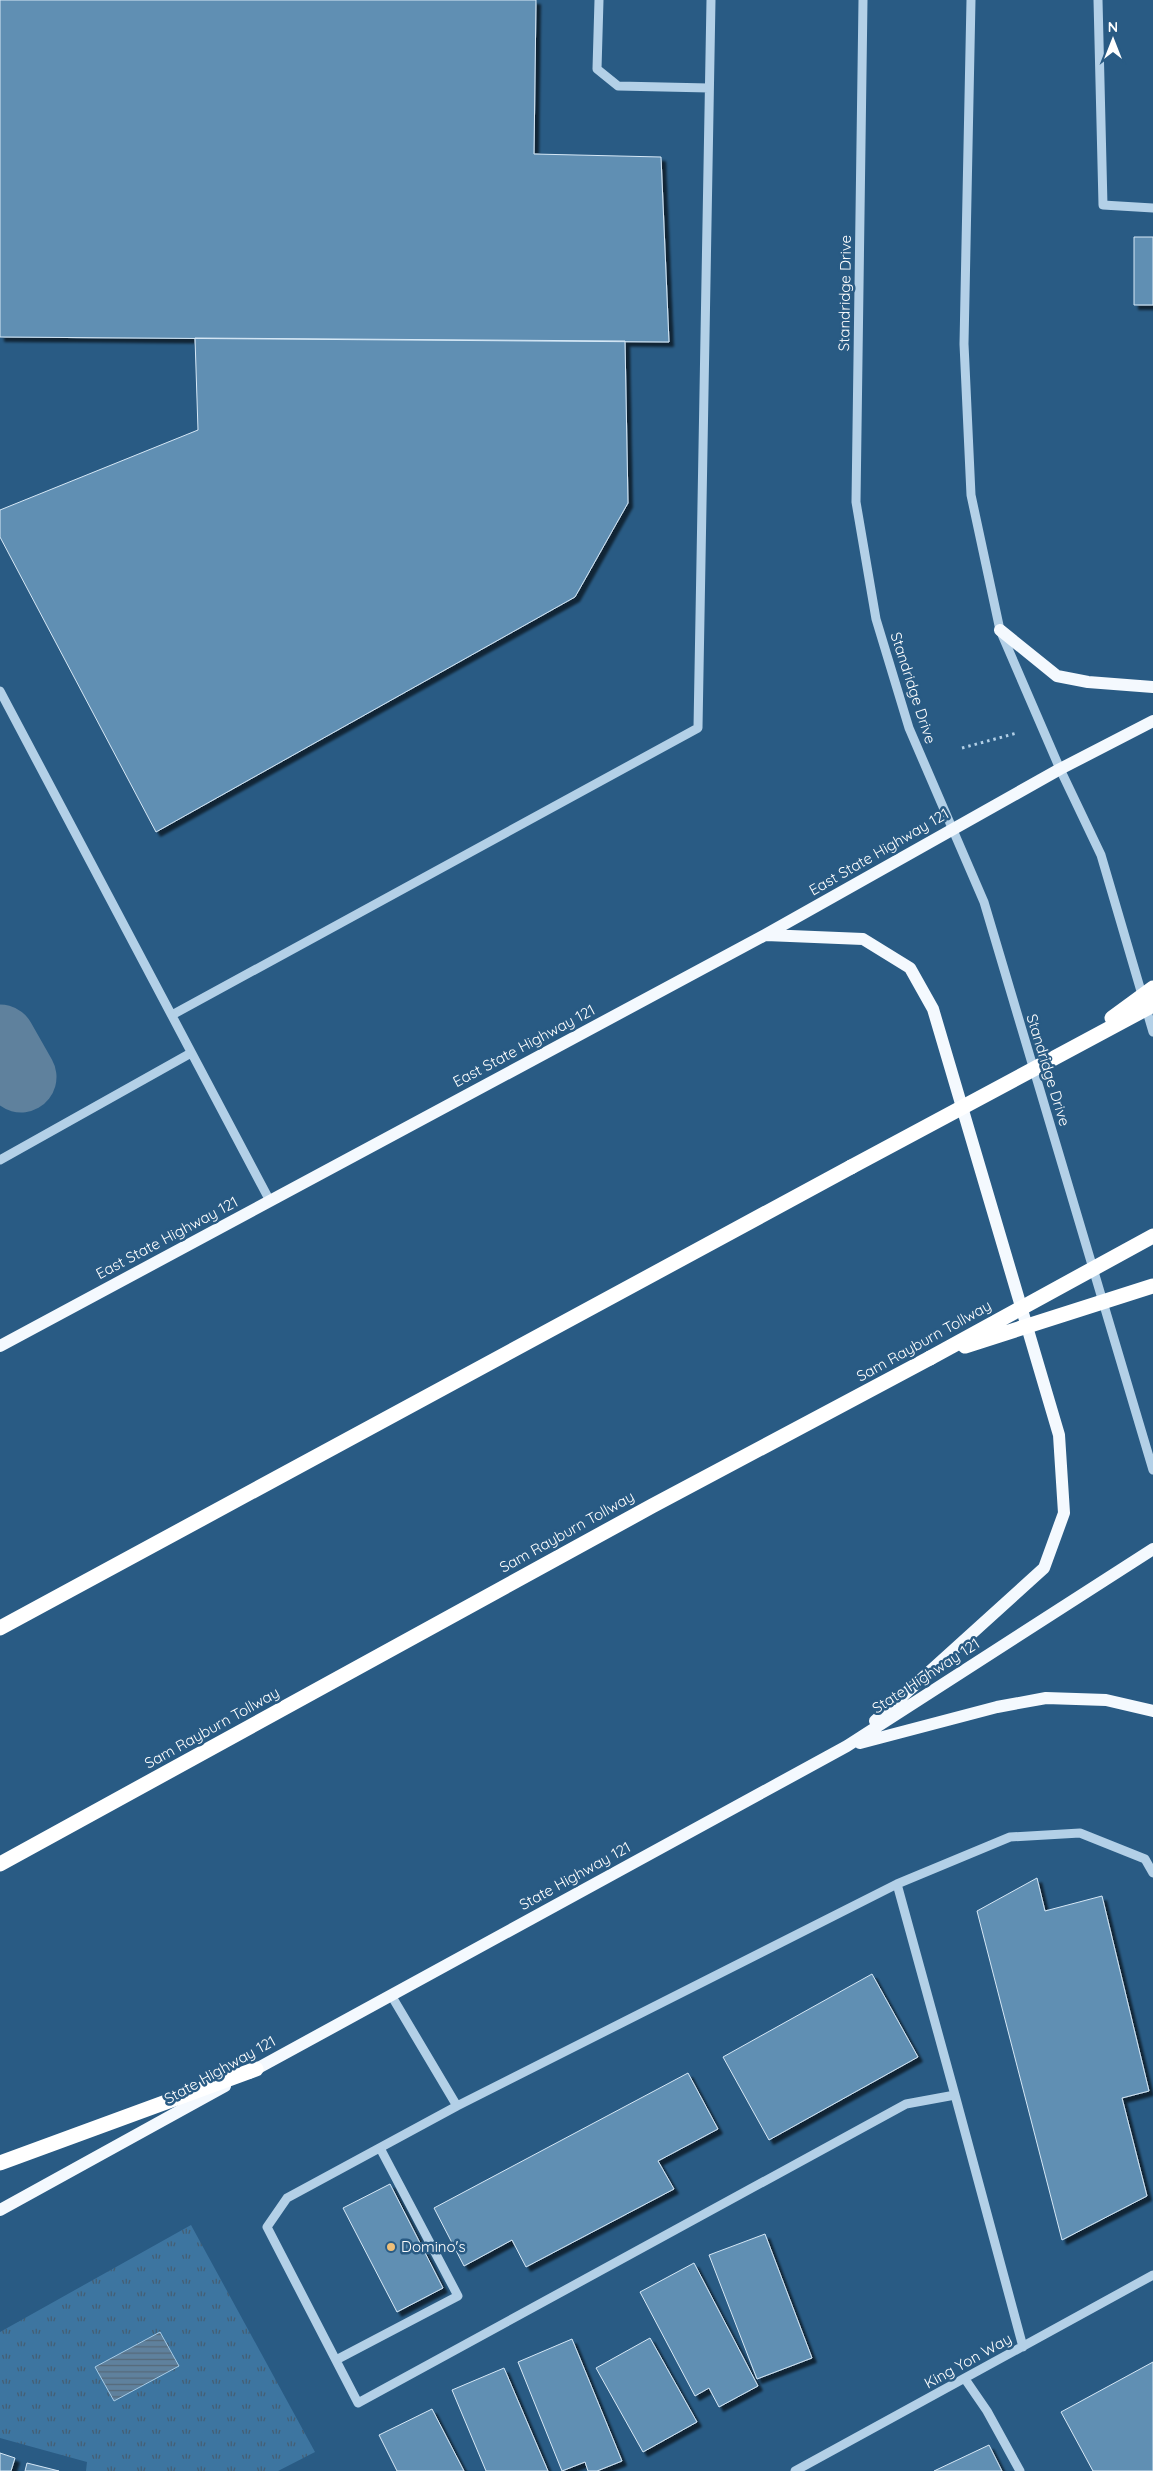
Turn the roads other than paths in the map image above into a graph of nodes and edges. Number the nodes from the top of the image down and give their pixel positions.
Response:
1 (599, 0) edge
2 (711, 0) edge
3 (863, 0) edge
4 (971, 0) edge
5 (1098, 0) edge
6 (710, 88) junction
7 (1153, 208) edge
8 (1000, 630) junction
9 (1153, 687) edge
10 (0, 691) edge
11 (1153, 721) edge
12 (1060, 769) junction
13 (952, 829) junction
14 (765, 935) junction
15 (1153, 988) edge
16 (1153, 1005) edge
17 (172, 1016) junction
18 (1153, 1032) edge
19 (1072, 1047) junction
20 (191, 1053) junction
21 (0, 1160) edge
22 (270, 1201) junction
23 (1153, 1236) edge
24 (1153, 1286) edge
25 (0, 1346) edge
26 (930, 1358) junction
27 (1153, 1470) edge
28 (1153, 1549) edge
29 (0, 1628) edge
30 (1153, 1711) edge
31 (848, 1746) junction
32 (0, 1864) edge
33 (1153, 1873) edge
34 (897, 1884) junction
35 (391, 1995) junction
36 (256, 2068) junction
37 (955, 2095) junction
38 (457, 2106) junction
39 (380, 2148) junction
40 (0, 2162) edge
41 (0, 2210) edge
42 (1153, 2275) edge
43 (1023, 2347) junction
44 (336, 2360) junction
45 (965, 2379) junction
46 (795, 2471) edge
47 (1020, 2471) edge

1 - 6 street
2 - 6 street
3 - 13 street, Standridge Drive
4 - 8 street
5 - 7 street
6 - 17 street
8 - 9 main road
8 - 12 street
10 - 17 street
11 - 12 main road
12 - 13 main road, East State Highway 121
12 - 18 street
13 - 14 main road, East State Highway 121
13 - 27 street, Standridge Drive
14 - 22 main road, East State Highway 121
14 - 31 main road
15 - 19 highway, bridge
16 - 19 highway, bridge
17 - 20 street
19 - 29 highway, bridge
20 - 21 street
20 - 22 street
22 - 25 main road, East State Highway 121
23 - 26 highway, Sam Rayburn Tollway, bridge
24 - 26 highway, bridge
26 - 32 highway, Sam Rayburn Tollway
28 - 31 main road, State Highway 121
30 - 31 main road
31 - 35 main road, State Highway 121
33 - 34 street
34 - 37 street
34 - 38 street
35 - 36 main road, State Highway 121
35 - 38 street
36 - 40 highway
36 - 41 main road, State Highway 121
37 - 43 street
37 - 44 street
38 - 39 street
39 - 44 street
39 - 44 street
42 - 43 street, King Yon Way
43 - 45 street, King Yon Way
45 - 46 street, King Yon Way
45 - 47 street

